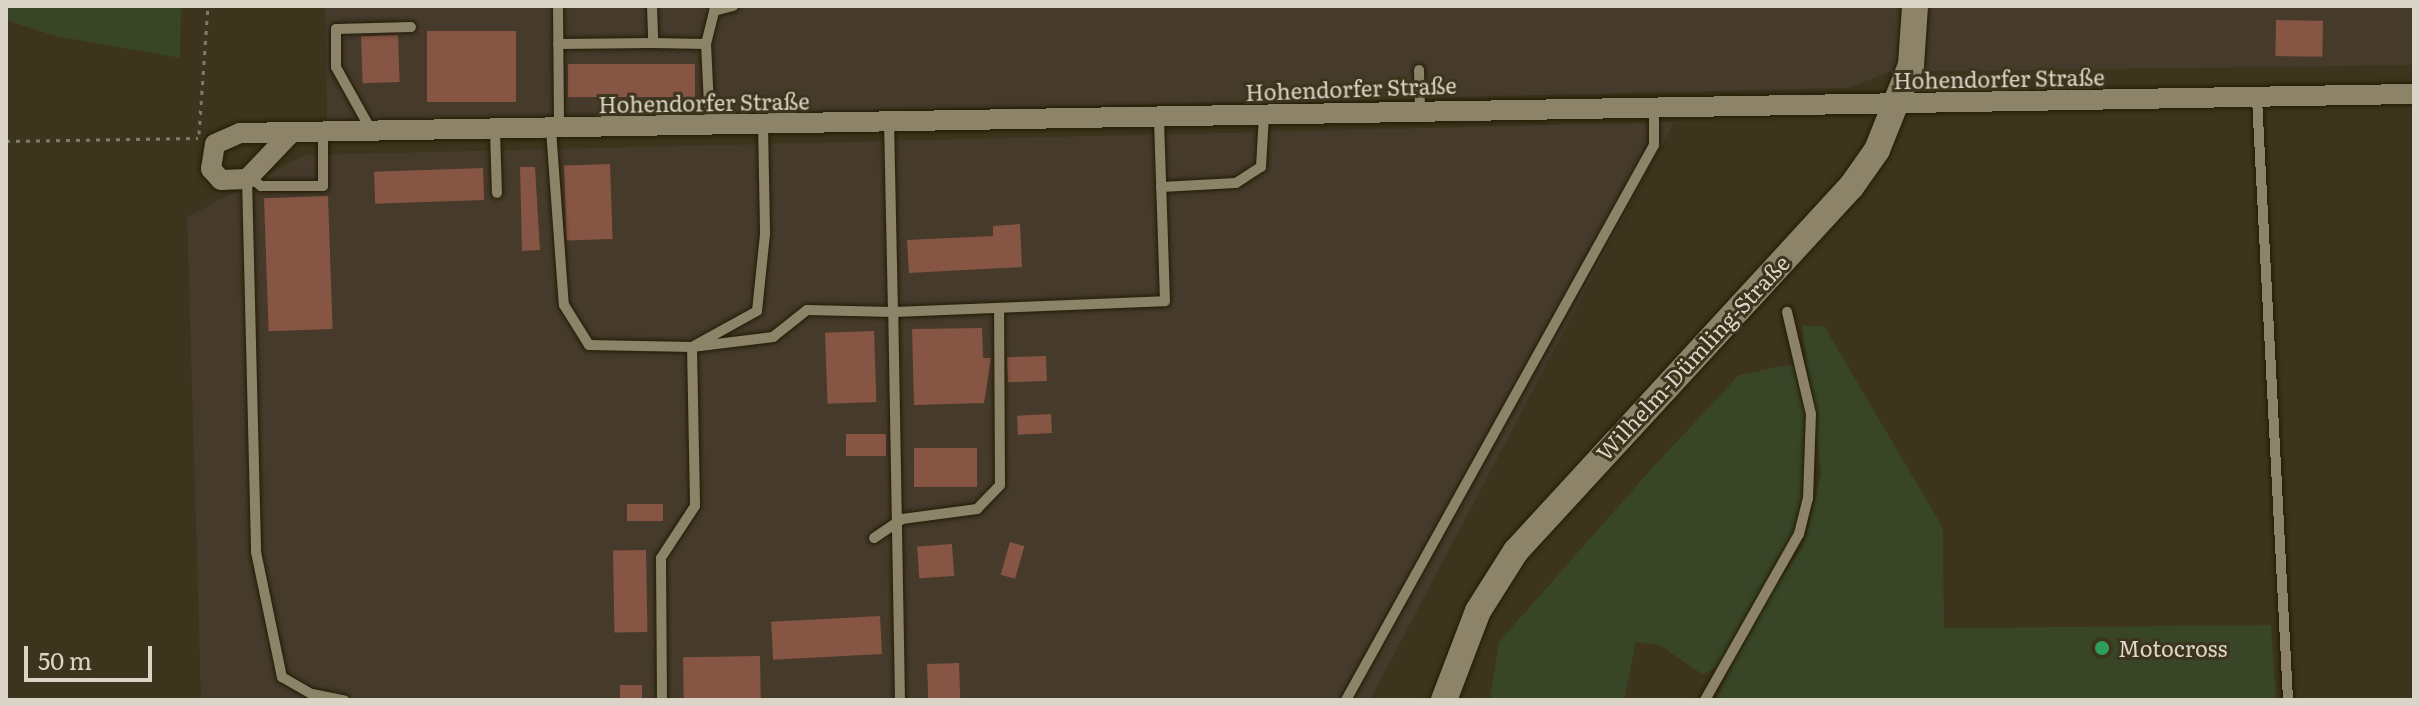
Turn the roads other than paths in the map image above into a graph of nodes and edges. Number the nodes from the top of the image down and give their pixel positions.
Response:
1 (558, 6) edge
2 (652, 6) edge
3 (733, 6) edge
4 (1915, 6) edge
5 (411, 27) dead end
6 (653, 43) junction
7 (558, 44) junction
8 (706, 44) junction
9 (1419, 70) dead end
10 (2414, 94) edge
11 (2257, 98) junction
12 (1655, 104) junction
13 (1900, 104) junction
14 (1420, 111) junction
15 (1264, 115) junction
16 (1159, 117) junction
17 (889, 123) junction
18 (763, 125) junction
19 (710, 126) junction
20 (555, 129) junction
21 (495, 131) junction
22 (323, 133) junction
23 (373, 133) junction
24 (290, 134) junction
25 (248, 177) junction
26 (1161, 187) junction
27 (497, 193) dead end
28 (999, 310) junction
29 (893, 312) junction
30 (1787, 312) dead end
31 (692, 347) junction
32 (902, 519) junction
33 (874, 538) dead end
34 (344, 700) edge
35 (662, 700) edge
36 (900, 700) edge
37 (1346, 700) edge
38 (1444, 700) edge
39 (1705, 700) edge
40 (2288, 700) edge

1 - 7 lane
2 - 6 lane
3 - 8 lane
4 - 13 street, Wilhelm-Dümling-Straße
5 - 23 lane
6 - 7 lane
6 - 8 lane
7 - 20 lane
8 - 19 lane
9 - 14 lane
10 - 11 street, Hohendorfer Straße
11 - 13 street, Hohendorfer Straße
11 - 40 lane
12 - 13 street, Hohendorfer Straße
12 - 14 street, Hohendorfer Straße
12 - 37 lane
13 - 38 street, Wilhelm-Dümling-Straße
14 - 15 street, Hohendorfer Straße
15 - 16 street, Hohendorfer Straße
15 - 26 lane
16 - 17 street, Hohendorfer Straße
16 - 26 lane
17 - 18 street, Hohendorfer Straße
17 - 29 lane
18 - 19 street, Hohendorfer Straße
18 - 31 lane
19 - 20 street, Hohendorfer Straße
20 - 21 street, Hohendorfer Straße
20 - 31 lane
21 - 23 street, Hohendorfer Straße
21 - 27 lane
22 - 23 street, Hohendorfer Straße
22 - 24 street, Hohendorfer Straße
22 - 25 lane
24 - 25 street
24 - 25 street, Hohendorfer Straße
25 - 34 lane
26 - 28 lane
28 - 29 lane
28 - 32 lane
29 - 31 lane
29 - 32 lane
30 - 39 lane
31 - 35 lane
32 - 33 lane
32 - 36 lane

